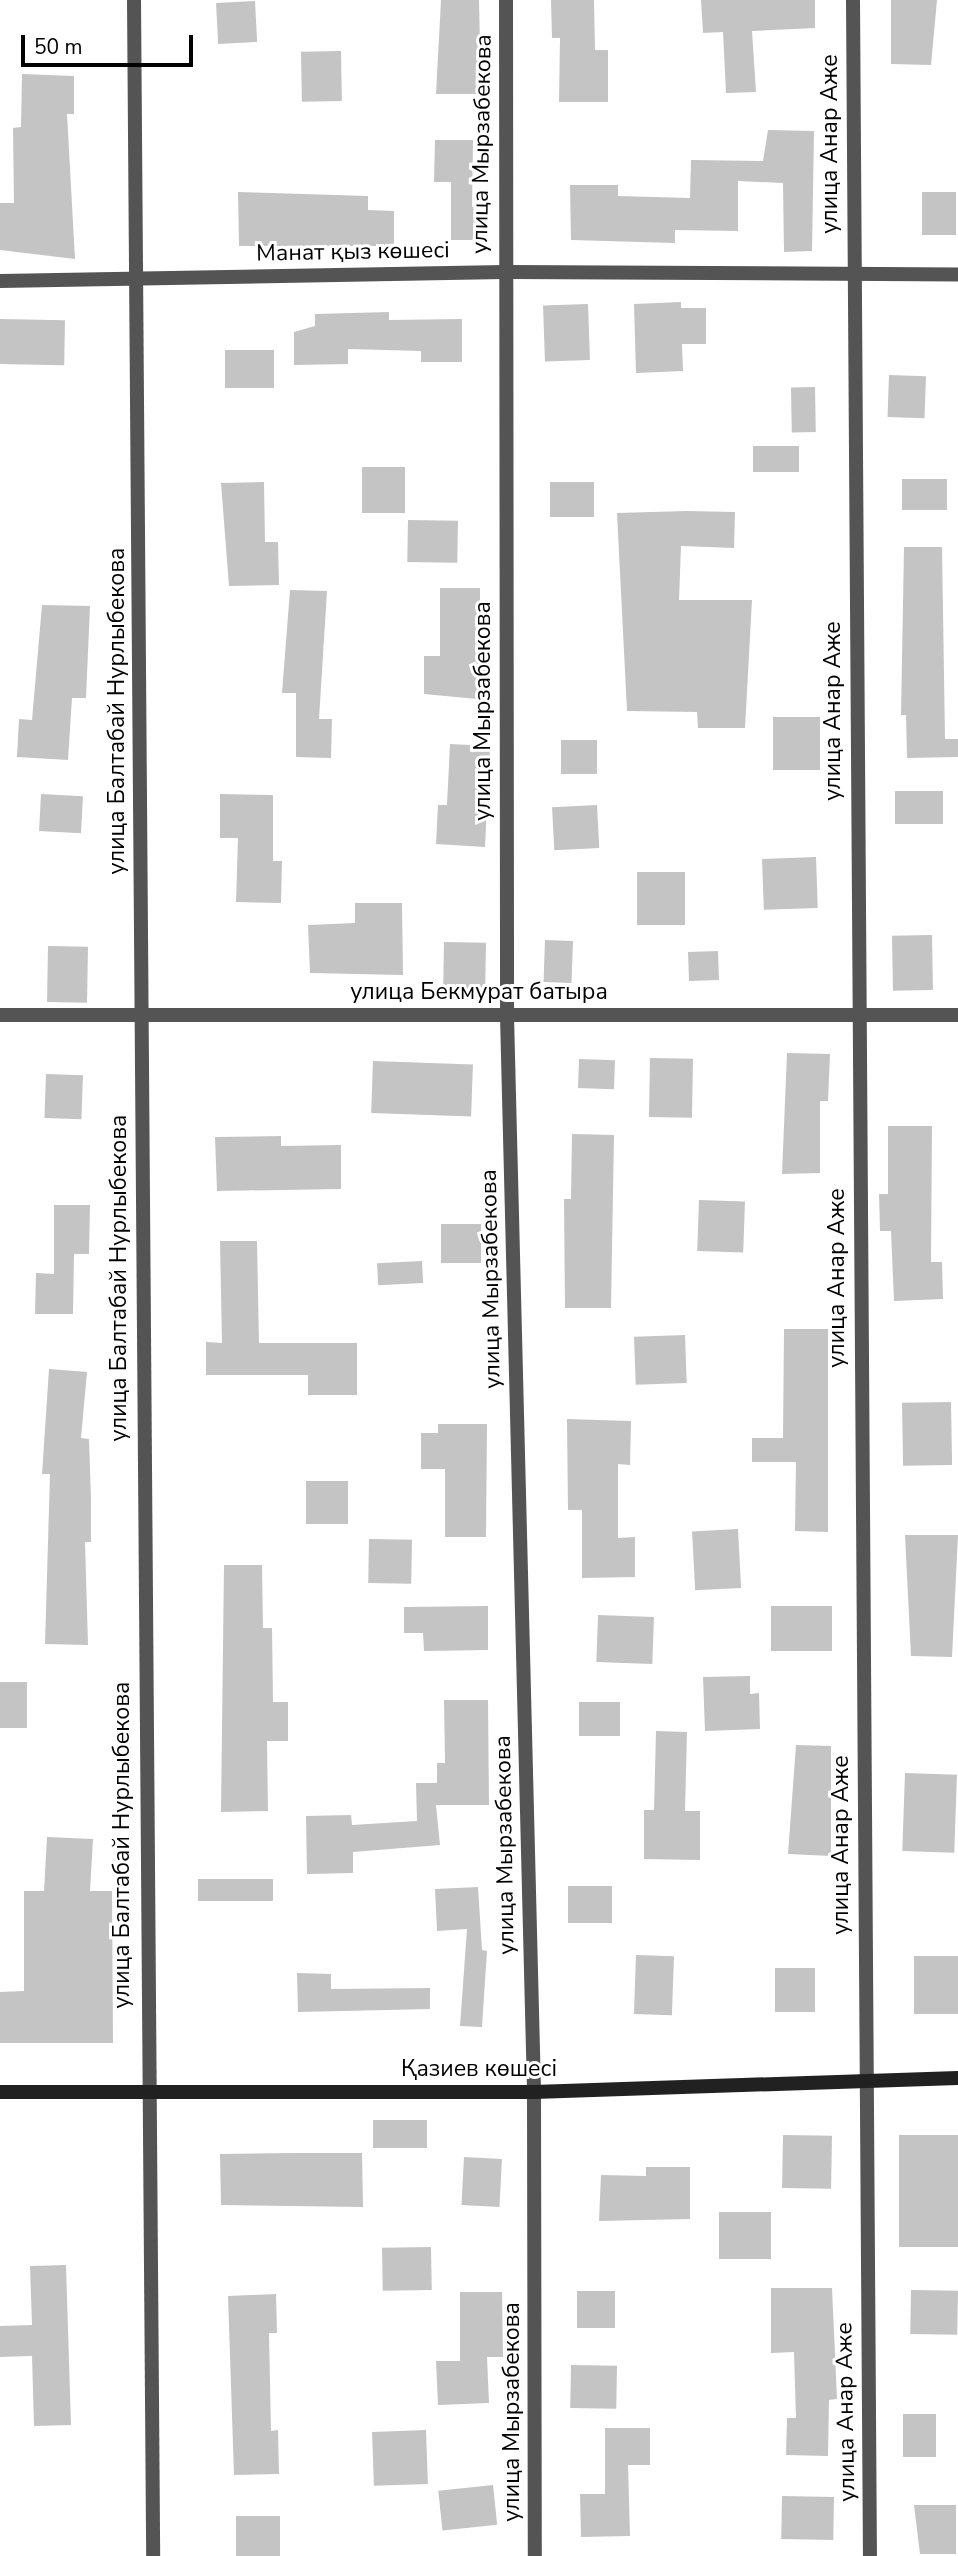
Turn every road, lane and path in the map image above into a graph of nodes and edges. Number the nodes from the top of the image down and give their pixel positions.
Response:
1 (134, 0) edge
2 (506, 0) edge
3 (853, 0) edge
4 (504, 272) junction
5 (958, 274) edge
6 (138, 277) junction
7 (853, 277) junction
8 (0, 281) edge
9 (140, 1013) junction
10 (0, 1015) edge
11 (958, 1015) edge
12 (507, 1016) junction
13 (857, 1016) junction
14 (958, 2078) edge
15 (866, 2082) junction
16 (146, 2091) junction
17 (0, 2092) edge
18 (534, 2092) junction
19 (153, 2556) edge
20 (535, 2556) edge
21 (870, 2556) edge

1 - 6 street, улица Балтабай Нурлыбекова
2 - 4 street, улица Мырзабекова
3 - 7 street, улица Анар Аже
4 - 6 street, Манат қыз көшесі
4 - 7 street, Манат қыз көшесі
4 - 12 street, улица Мырзабекова
5 - 7 street, Манат қыз көшесі
6 - 8 street, Манат қыз көшесі
6 - 9 street, улица Балтабай Нурлыбекова
7 - 13 street, улица Анар Аже
9 - 10 street, улица Бекмурат батыра
9 - 12 street, улица Бекмурат батыра
9 - 16 street, улица Балтабай Нурлыбекова
11 - 13 street, улица Бекмурат батыра
12 - 13 street, улица Бекмурат батыра
12 - 18 street, улица Мырзабекова
13 - 15 street, улица Анар Аже
14 - 15 street, Қазиев көшесі
15 - 18 street, Қазиев көшесі
15 - 21 street, улица Анар Аже
16 - 17 street, Қазиев көшесі
16 - 18 street, Қазиев көшесі
16 - 19 street, улица Балтабай Нурлыбекова
18 - 20 street, улица Мырзабекова

